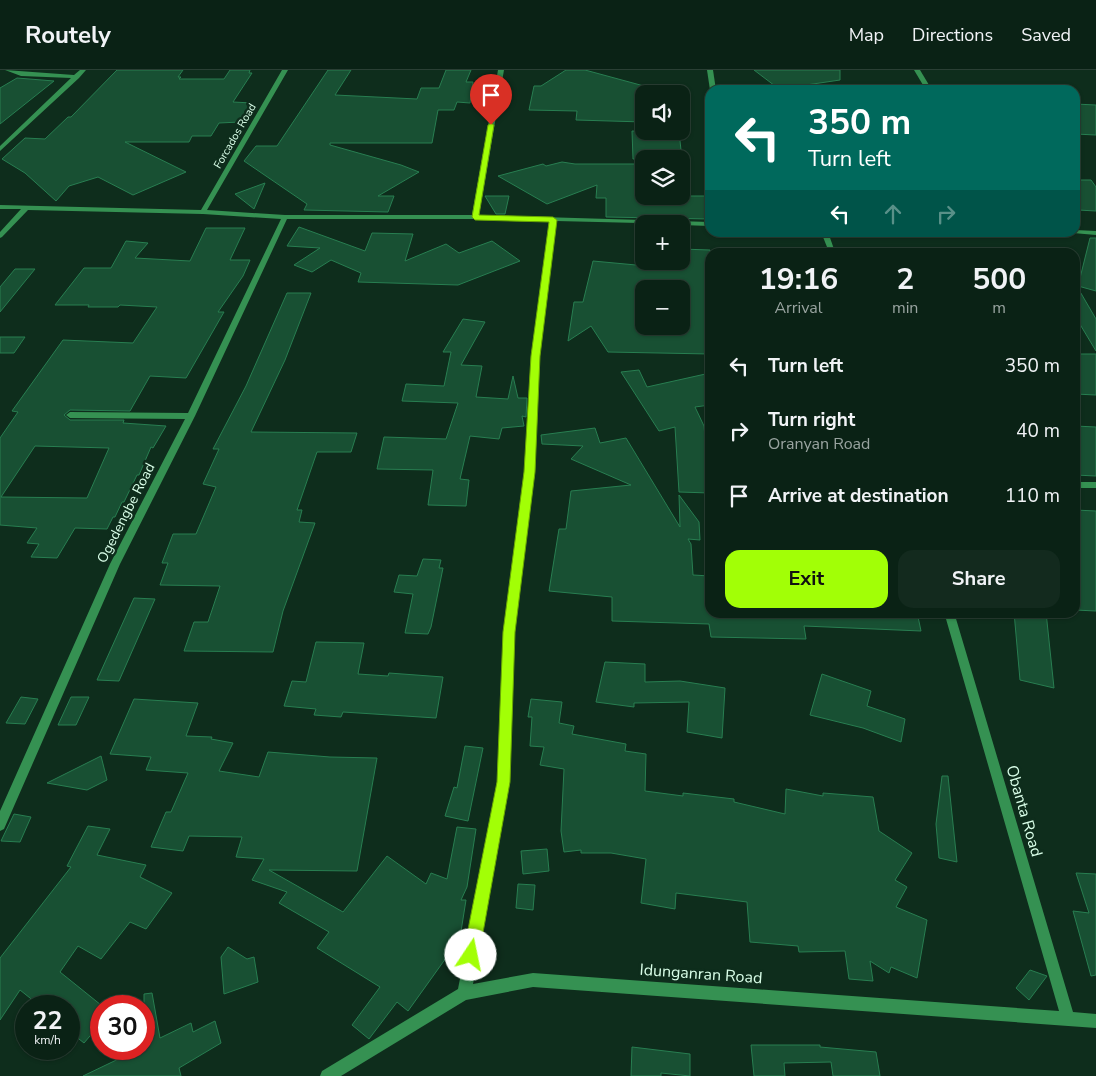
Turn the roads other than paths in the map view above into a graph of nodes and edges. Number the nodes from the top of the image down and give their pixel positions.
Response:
1 (8, 70) edge
2 (83, 70) edge
3 (285, 70) edge
4 (501, 70) edge
5 (710, 70) edge
6 (917, 70) edge
7 (77, 76) junction
8 (712, 85) edge
9 (926, 85) edge
10 (0, 149) edge
11 (0, 207) edge
12 (26, 208) junction
13 (203, 212) junction
14 (284, 217) junction
15 (475, 217) junction
16 (553, 220) junction
17 (705, 224) edge
18 (1080, 232) edge
19 (1096, 233) edge
20 (0, 236) edge
21 (70, 415) dead end
22 (190, 416) junction
23 (1080, 485) edge
24 (1096, 485) edge
25 (951, 618) edge
26 (0, 825) edge
27 (464, 993) junction
28 (1068, 1018) junction
29 (1096, 1021) edge
30 (327, 1076) edge

1 - 7 street
2 - 7 street
3 - 13 street, Forcados Road
4 - 15 street
5 - 8 street
6 - 9 street
7 - 10 street
11 - 12 street
12 - 13 street
12 - 20 street
13 - 14 street
14 - 15 street
14 - 22 street, Ogedengbe Road
15 - 16 street
16 - 17 street
16 - 27 street
18 - 19 street
21 - 22 street
22 - 26 street, Ogedengbe Road
23 - 24 street
25 - 28 street, Obanta Road
27 - 28 street, Idunganran Road
27 - 30 street, Idunganran Road
28 - 29 street, Idunganran Road

